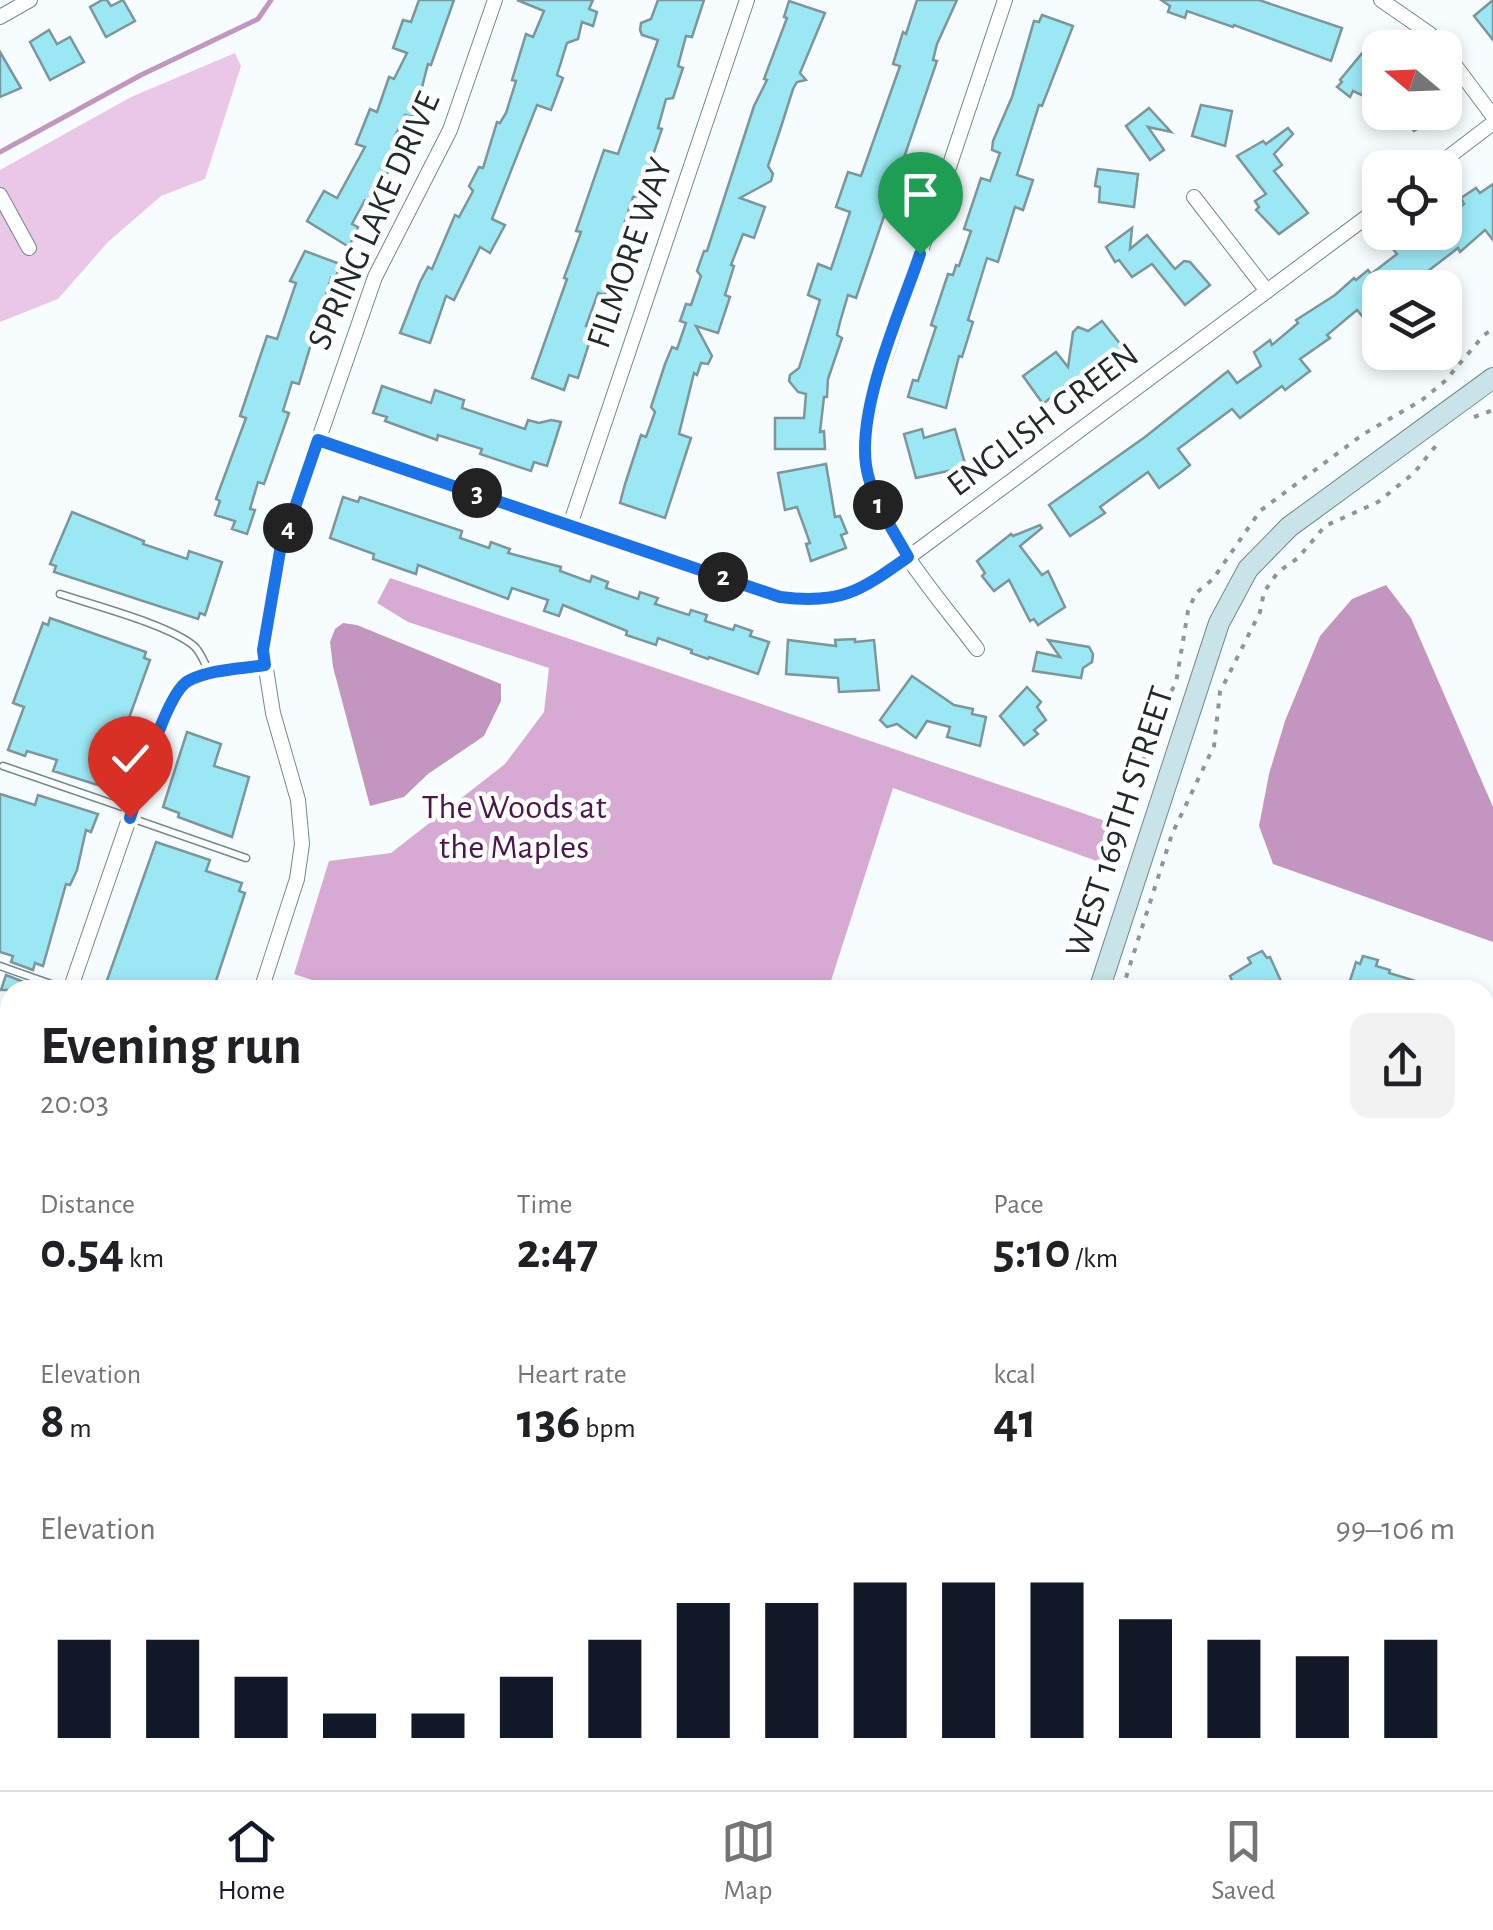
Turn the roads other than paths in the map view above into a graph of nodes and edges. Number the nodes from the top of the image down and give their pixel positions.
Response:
1 (30, 0) edge
2 (495, 0) edge
3 (747, 0) edge
4 (1005, 0) edge
5 (1381, 0) edge
6 (0, 16) edge
7 (1424, 30) edge
8 (1462, 77) edge
9 (1493, 120) edge
10 (1456, 150) edge
11 (0, 195) edge
12 (1194, 197) dead end
13 (1362, 220) edge
14 (29, 248) dead end
15 (1266, 291) junction
16 (1493, 378) edge
17 (318, 440) junction
18 (570, 525) junction
19 (908, 557) junction
20 (60, 594) dead end
21 (977, 649) dead end
22 (265, 665) junction
23 (210, 674) junction
24 (3, 766) dead end
25 (131, 814) junction
26 (246, 858) dead end
27 (0, 966) edge
28 (41, 980) edge
29 (73, 980) edge
30 (265, 980) edge
31 (1102, 980) edge

1 - 6 street
2 - 17 street, SPRING LAKE DRIVE
3 - 18 street, FILMORE WAY
4 - 19 street
5 - 7 street
8 - 9 street
9 - 10 street
11 - 14 street
12 - 15 street
13 - 15 street, ENGLISH GREEN
15 - 19 street, ENGLISH GREEN
16 - 31 street, WEST 169TH STREET
17 - 18 street, ENGLISH GREEN
17 - 22 street, SPRING LAKE DRIVE
18 - 19 street, ENGLISH GREEN
19 - 21 street
20 - 23 lane
22 - 23 street
22 - 30 street, SPRING LAKE DRIVE
23 - 25 street
24 - 25 lane
25 - 26 lane
25 - 29 street
27 - 28 lane

